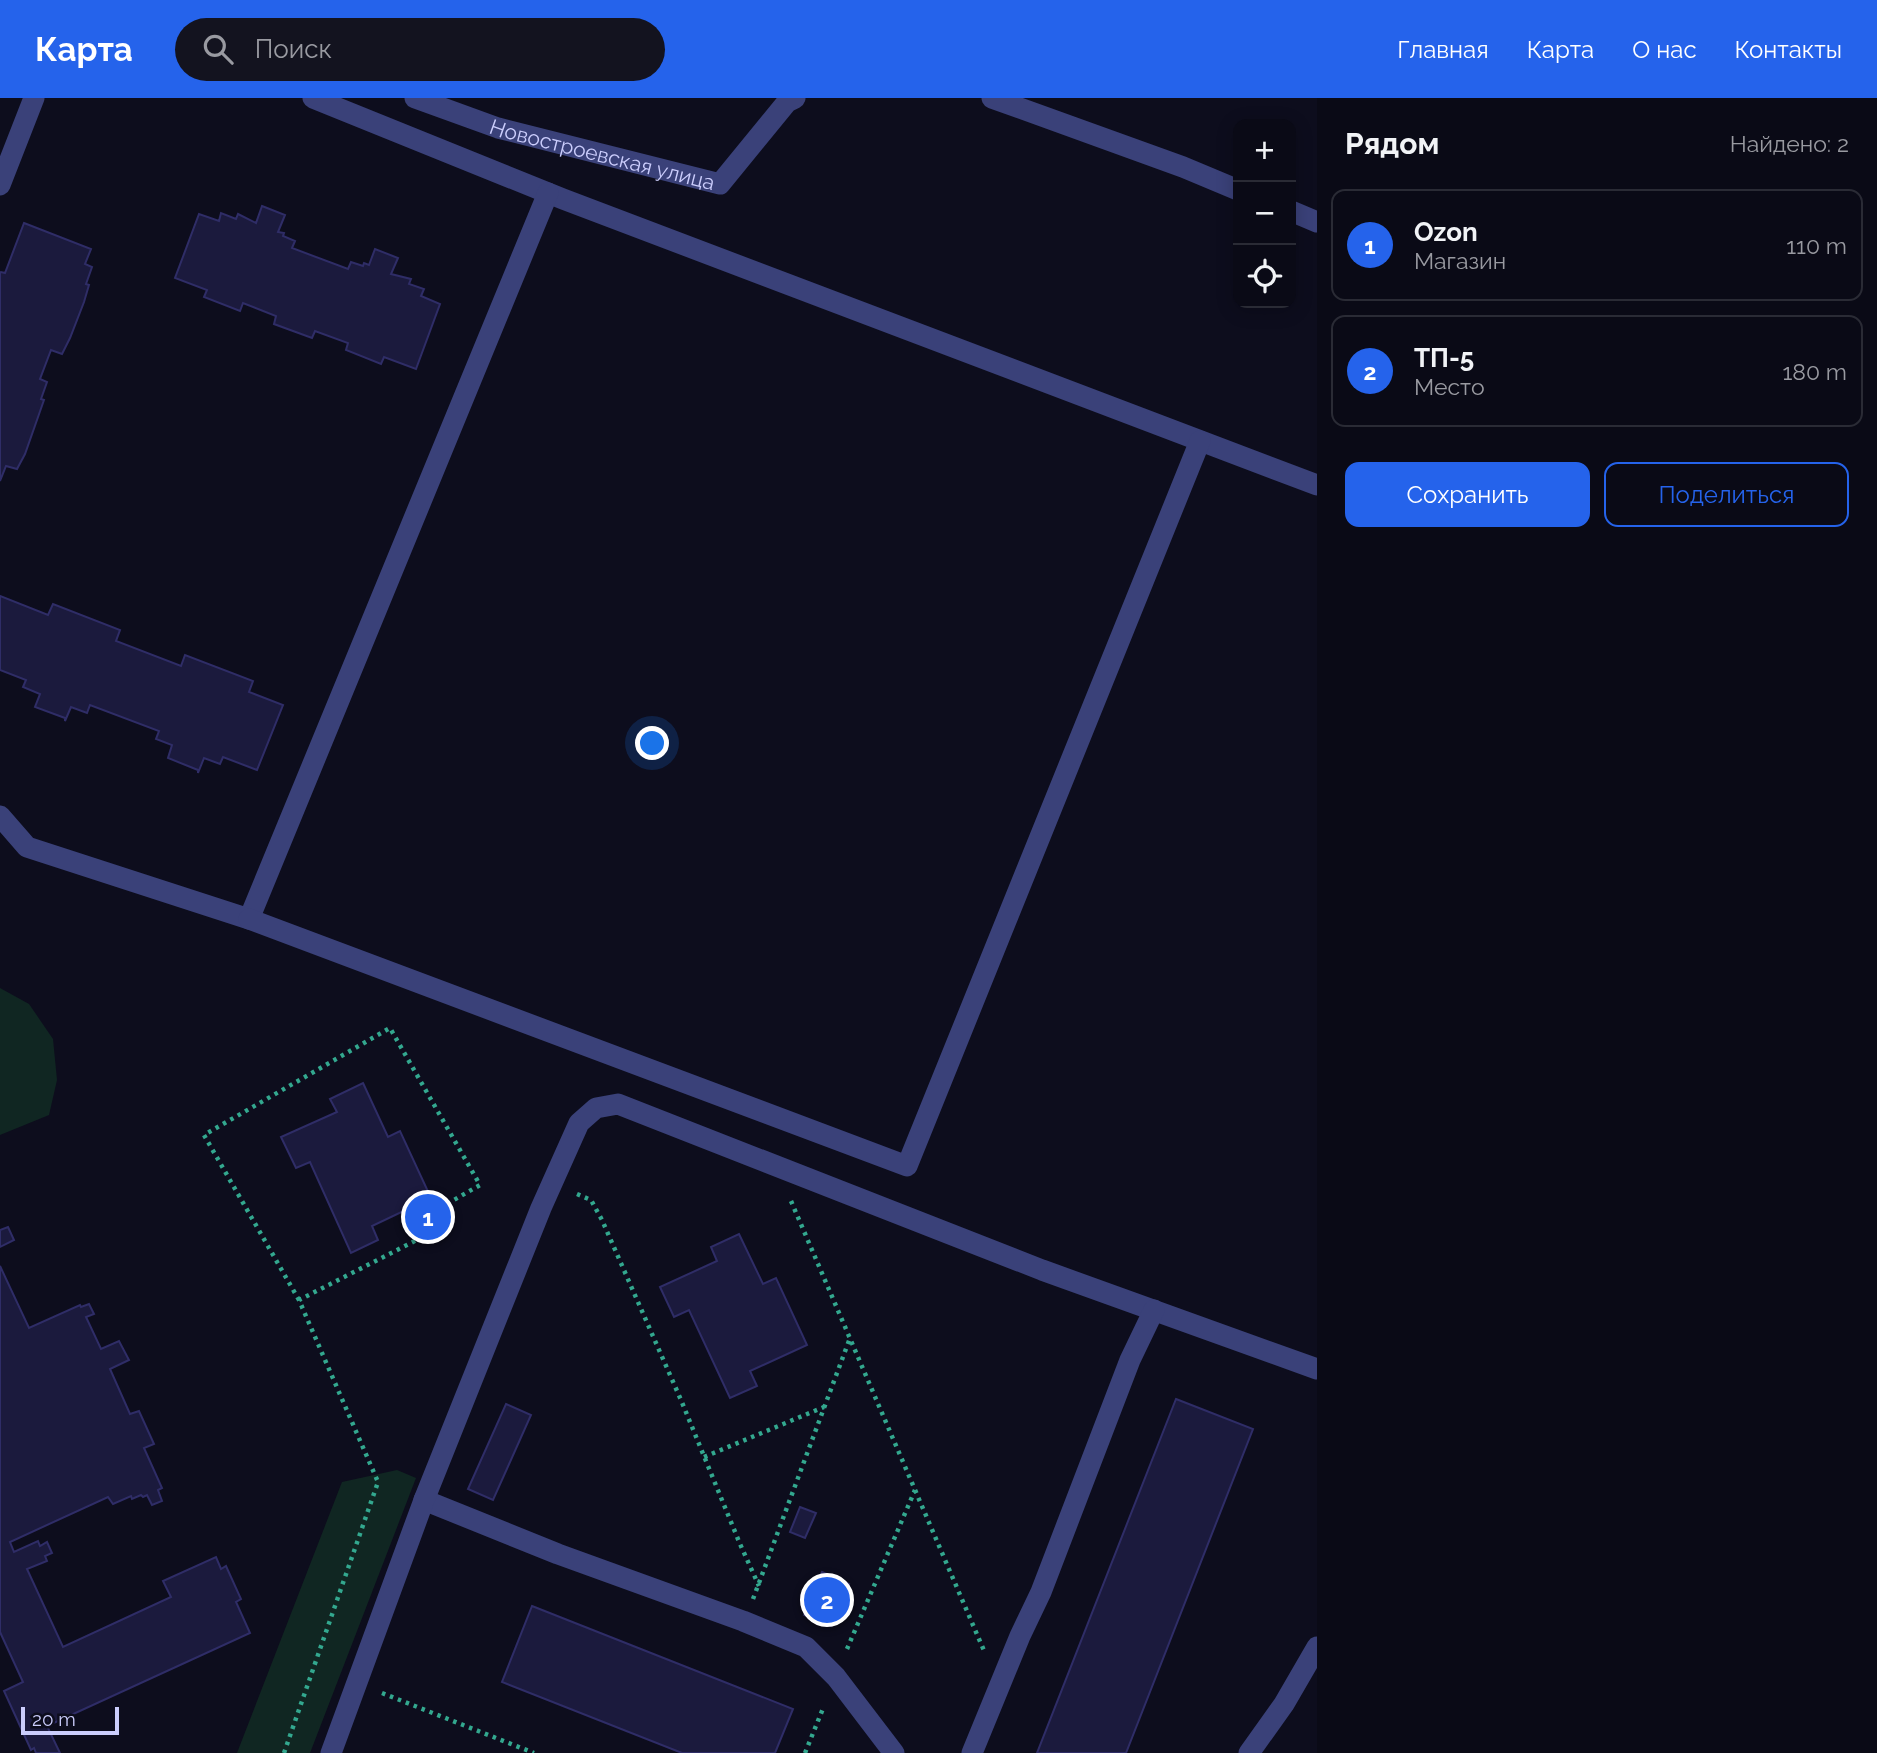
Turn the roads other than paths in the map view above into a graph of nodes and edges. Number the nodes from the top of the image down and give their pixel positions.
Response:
1 (34, 98) edge
2 (313, 98) edge
3 (415, 98) edge
4 (795, 98) edge
5 (992, 98) edge
6 (0, 185) edge
7 (1233, 188) edge
8 (548, 193) junction
9 (1296, 213) edge
10 (1317, 222) edge
11 (1200, 440) junction
12 (1317, 485) edge
13 (0, 816) edge
14 (249, 919) junction
15 (1154, 1310) junction
16 (1317, 1369) edge
17 (424, 1500) junction
18 (1317, 1647) edge
19 (331, 1753) edge
20 (894, 1753) edge
21 (972, 1753) edge
22 (1250, 1753) edge

1 - 6 street
2 - 8 street
3 - 4 street, Новостроевская улица
5 - 7 street
8 - 11 street
8 - 14 street
9 - 10 street
11 - 12 street
11 - 14 street
13 - 14 street
15 - 16 street
15 - 17 street
15 - 21 street
17 - 19 street
17 - 20 street
18 - 22 street

